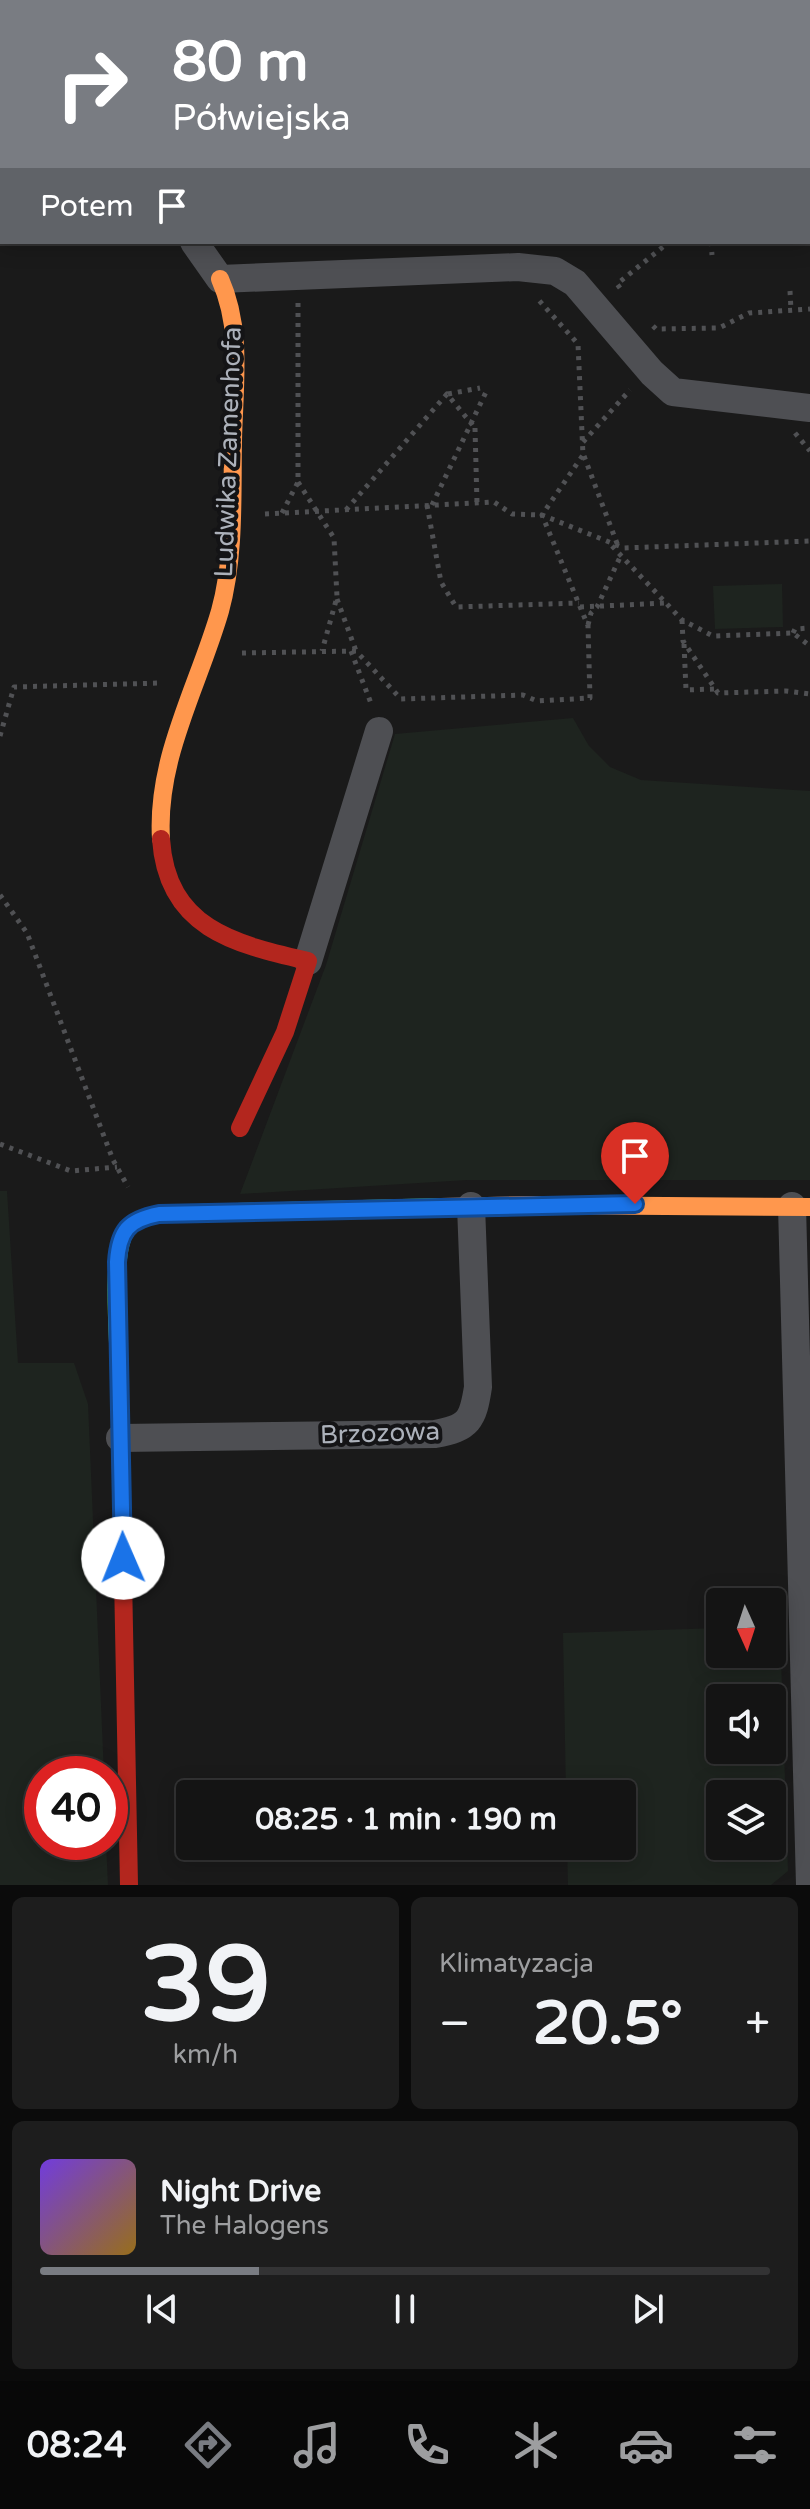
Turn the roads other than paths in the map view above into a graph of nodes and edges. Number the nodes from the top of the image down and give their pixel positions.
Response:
1 (195, 244) edge
2 (220, 279) junction
3 (810, 408) edge
4 (379, 731) road end
5 (308, 961) junction
6 (240, 1128) dead end
7 (471, 1206) junction
8 (801, 1207) edge
9 (120, 1438) junction
10 (129, 1885) edge
11 (810, 1885) edge

1 - 2 street, Ludwika Zamenhofa
2 - 3 street
2 - 5 street, Ludwika Zamenhofa
4 - 5 street
5 - 6 street
7 - 8 street
7 - 9 street
7 - 9 street, Brzozowa
8 - 11 street
9 - 10 street

